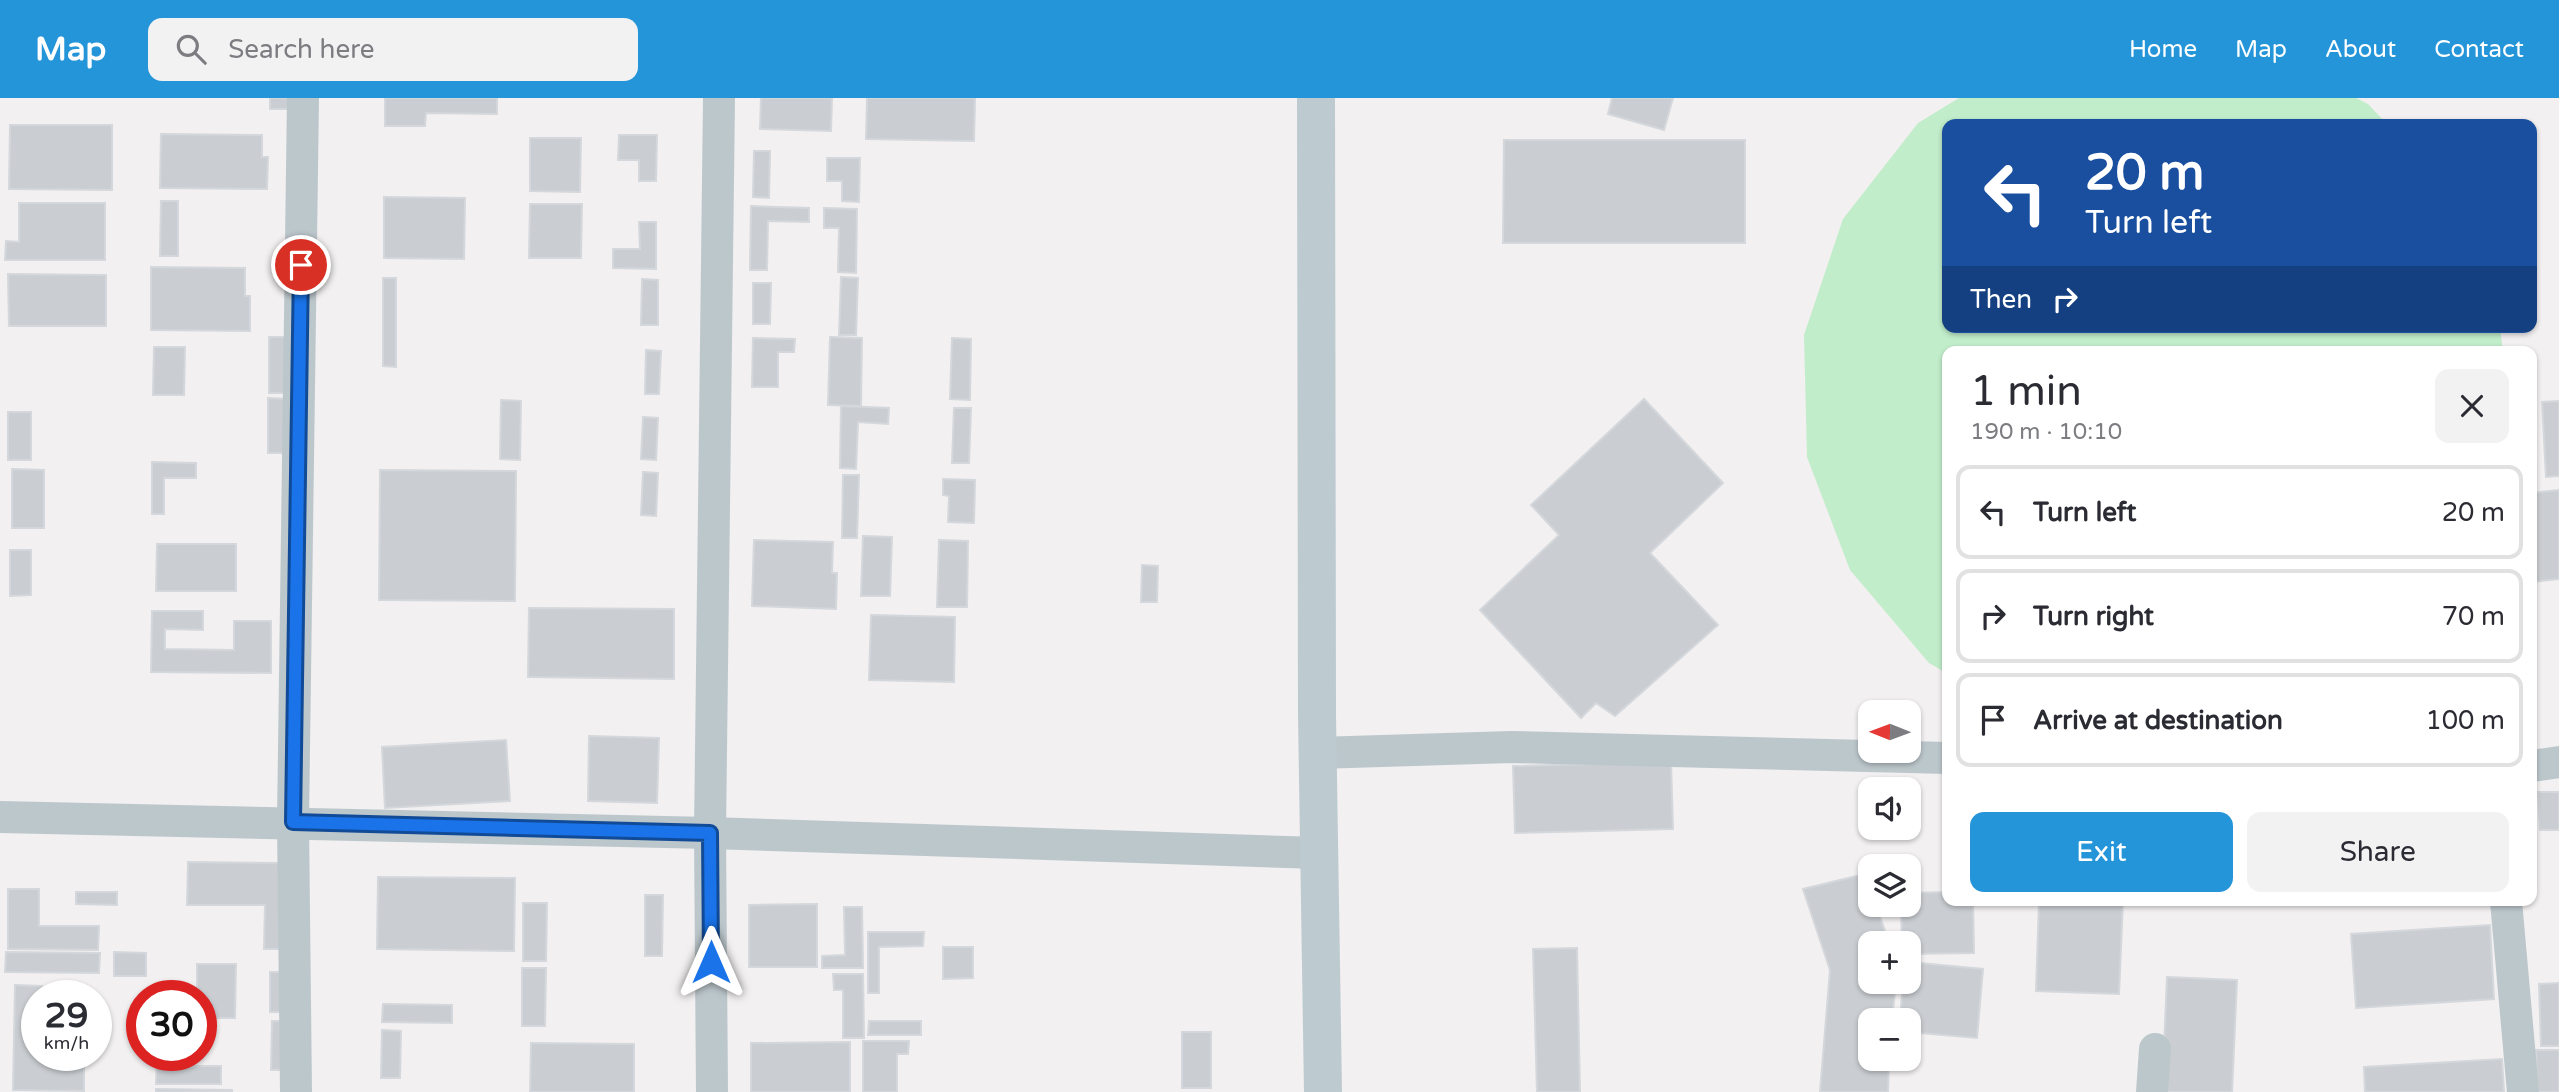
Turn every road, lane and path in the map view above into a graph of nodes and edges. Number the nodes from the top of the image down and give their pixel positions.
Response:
1 (303, 98) edge
2 (719, 98) edge
3 (1316, 98) edge
4 (1317, 753) junction
5 (1942, 758) edge
6 (2559, 762) edge
7 (2537, 765) edge
8 (0, 817) edge
9 (293, 822) junction
10 (710, 833) junction
11 (1319, 853) junction
12 (2506, 906) edge
13 (2155, 1049) dead end
14 (296, 1092) edge
15 (712, 1092) edge
16 (1323, 1092) edge
17 (2152, 1092) edge
18 (2523, 1092) edge

1 - 9 street
2 - 10 street
3 - 4 main road
4 - 5 street
4 - 11 main road
6 - 7 street
8 - 9 street
9 - 10 street
9 - 14 street
10 - 11 street
10 - 15 street
11 - 16 main road
12 - 18 street
13 - 17 street

